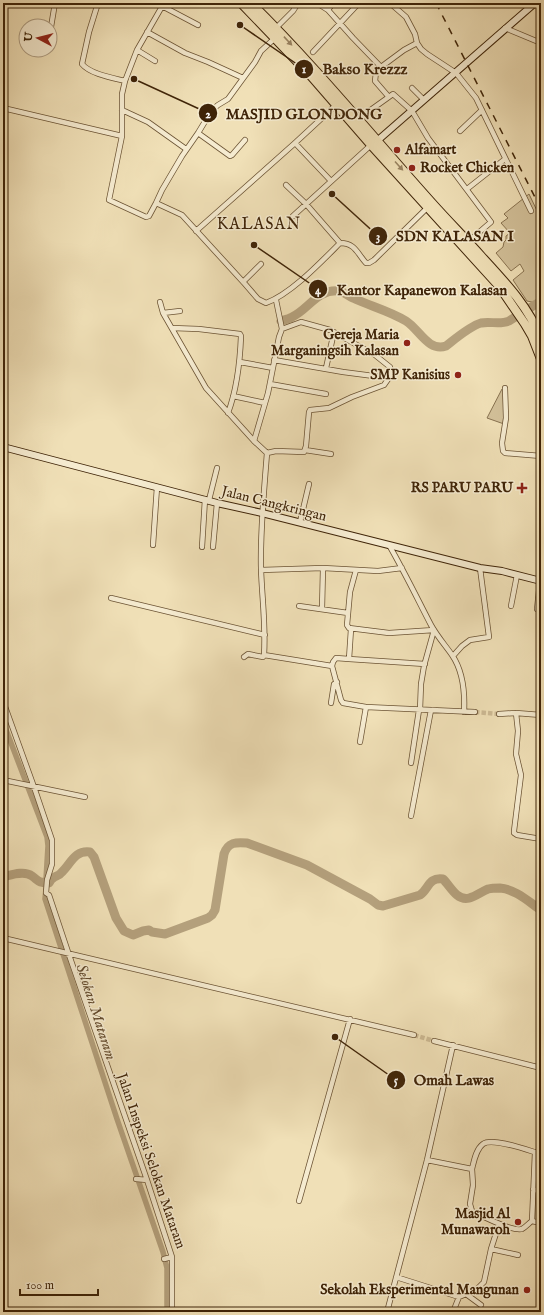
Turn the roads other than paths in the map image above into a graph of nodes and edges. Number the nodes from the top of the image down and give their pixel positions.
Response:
1 (55, 3) edge
2 (98, 3) edge
3 (153, 3) edge
4 (241, 3) edge
5 (251, 3) edge
6 (298, 3) edge
7 (317, 3) edge
8 (333, 3) edge
9 (359, 3) edge
10 (390, 3) edge
11 (534, 3) edge
12 (163, 4) edge
13 (328, 10) junction
14 (53, 18) edge
15 (340, 24) junction
16 (198, 25) dead end
17 (276, 28) junction
18 (505, 28) junction
19 (147, 32) junction
20 (275, 38) junction
21 (417, 43) junction
22 (541, 43) edge
23 (137, 50) junction
24 (313, 52) dead end
25 (155, 61) dead end
26 (381, 66) junction
27 (456, 72) junction
28 (243, 78) junction
29 (125, 80) junction
30 (412, 88) dead end
31 (388, 96) junction
32 (424, 100) junction
33 (341, 107) junction
34 (3, 108) edge
35 (122, 110) junction
36 (482, 110) junction
37 (412, 111) junction
38 (358, 119) junction
39 (460, 131) dead end
40 (198, 133) junction
41 (122, 136) junction
42 (245, 140) dead end
43 (295, 143) junction
44 (374, 143) junction
45 (186, 149) junction
46 (505, 158) junction
47 (331, 181) junction
48 (286, 185) dead end
49 (467, 189) junction
50 (156, 203) junction
51 (306, 204) junction
52 (427, 208) junction
53 (531, 211) dead end
54 (293, 216) dead end
55 (196, 231) junction
56 (468, 242) junction
57 (340, 244) junction
58 (261, 264) dead end
59 (243, 282) junction
60 (276, 300) junction
61 (514, 301) junction
62 (160, 302) dead end
63 (180, 311) dead end
64 (163, 313) junction
65 (527, 320) junction
66 (172, 328) junction
67 (282, 329) junction
68 (334, 332) junction
69 (541, 339) edge
70 (541, 359) edge
71 (274, 360) junction
72 (240, 362) junction
73 (273, 368) junction
74 (326, 368) junction
75 (389, 378) junction
76 (270, 384) junction
77 (505, 388) dead end
78 (326, 394) dead end
79 (233, 396) junction
80 (265, 403) junction
81 (228, 413) junction
82 (254, 441) junction
83 (3, 447) edge
84 (305, 450) junction
85 (267, 453) junction
86 (331, 454) dead end
87 (541, 456) edge
88 (217, 468) dead end
89 (309, 484) dead end
90 (157, 487) junction
91 (207, 500) junction
92 (217, 502) junction
93 (262, 513) junction
94 (300, 522) junction
95 (153, 545) dead end
96 (389, 545) junction
97 (202, 547) dead end
98 (213, 547) dead end
99 (323, 568) junction
100 (402, 568) junction
101 (480, 568) junction
102 (261, 570) junction
103 (356, 570) junction
104 (517, 575) junction
105 (541, 581) edge
106 (111, 598) dead end
107 (298, 606) dead end
108 (511, 606) dead end
109 (322, 609) junction
110 (537, 609) dead end
111 (348, 613) junction
112 (351, 630) junction
113 (434, 630) junction
114 (265, 635) junction
115 (264, 655) junction
116 (453, 656) junction
117 (244, 657) dead end
118 (349, 659) junction
119 (425, 664) junction
120 (332, 666) junction
121 (337, 682) junction
122 (3, 701) edge
123 (331, 703) dead end
124 (366, 706) junction
125 (420, 710) junction
126 (431, 710) junction
127 (464, 712) junction
128 (475, 712) tunnel mouth
129 (516, 713) junction
130 (499, 714) tunnel mouth
131 (541, 715) edge
132 (360, 742) dead end
133 (411, 763) dead end
134 (3, 780) edge
135 (32, 786) junction
136 (86, 797) dead end
137 (411, 816) dead end
138 (541, 839) edge
139 (3, 938) edge
140 (67, 952) junction
141 (350, 1019) junction
142 (414, 1036) tunnel mouth
143 (434, 1041) tunnel mouth
144 (453, 1045) junction
145 (541, 1068) edge
146 (535, 1152) junction
147 (541, 1154) edge
148 (427, 1160) junction
149 (472, 1169) junction
150 (136, 1179) dead end
151 (146, 1179) junction
152 (533, 1190) junction
153 (541, 1192) edge
154 (299, 1201) dead end
155 (532, 1221) junction
156 (541, 1223) edge
157 (499, 1224) junction
158 (491, 1249) junction
159 (518, 1255) dead end
160 (171, 1257) junction
161 (164, 1259) dead end
162 (396, 1277) junction
163 (466, 1294) junction
164 (459, 1297) junction
165 (482, 1305) dead end
166 (172, 1312) edge
167 (387, 1312) edge
168 (453, 1312) edge

1 - 14 street
2 - 29 street
3 - 12 street
4 - 20 highway
5 - 17 highway
6 - 17 street
7 - 13 street
8 - 13 street
9 - 15 street
10 - 21 street
11 - 18 main road
12 - 16 street
12 - 19 street
13 - 15 street
15 - 24 street
15 - 26 street
17 -> 33 highway
18 - 22 street
18 - 27 main road
19 - 23 street
19 - 28 street
20 - 28 street
20 - 33 highway
21 - 26 street
21 - 27 street
23 - 25 street
23 - 29 street
26 - 31 street
27 - 32 main road
27 - 36 street
28 - 40 street
29 - 35 street
30 - 32 street
31 - 37 street
31 - 38 street
32 - 37 main road
33 - 38 highway
33 - 43 street
33 - 44 highway
34 - 41 street
35 - 41 street
35 - 45 street
36 - 39 street
36 - 46 street
37 - 44 main road
37 - 49 street
38 - 44 highway
40 - 42 street
40 - 45 street
41 - 50 street
43 - 47 street
43 - 55 street
44 - 47 street
44 - 52 highway
44 -> 56 highway
45 - 50 street
46 - 49 street
46 - 53 street
47 - 51 street
48 - 51 street
49 - 56 street
50 - 55 street
51 - 54 street
51 - 57 street
52 - 57 street
52 - 61 highway
55 - 59 street
56 - 61 highway
57 - 60 street
58 - 59 street
59 - 60 street
60 - 67 street
61 - 65 highway
62 - 64 street
63 - 64 street
64 - 66 street
65 - 69 highway
65 - 70 highway
66 - 72 street
66 - 81 street
67 - 68 street
67 - 71 street
68 - 74 street
68 - 75 street
71 - 73 street
71 - 74 street
72 - 73 street
72 - 79 street
73 - 76 street
74 - 75 street
75 - 84 street
76 - 78 street
76 - 80 street
77 - 87 street
79 - 80 street
79 - 81 street
80 - 82 street
81 - 82 street
82 - 85 street
83 - 90 main road, Jalan Cangkringan
84 - 85 street
84 - 86 street
85 - 93 street
88 - 91 street
89 - 94 street
90 - 91 main road, Jalan Cangkringan
90 - 95 street
91 - 92 main road, Jalan Cangkringan
91 - 97 street
92 - 93 main road, Jalan Cangkringan
92 - 98 street
93 - 94 main road, Jalan Cangkringan
93 - 102 street
94 - 96 main road, Jalan Cangkringan
96 - 100 street
96 - 101 main road, Jalan Cangkringan
99 - 102 street
99 - 103 street
99 - 109 street
100 - 103 street
100 - 113 street
101 - 104 main road, Jalan Cangkringan
101 - 116 street
102 - 114 street
103 - 111 street
104 - 105 main road, Jalan Cangkringan
104 - 108 street
105 - 110 street
106 - 114 street
107 - 109 street
109 - 111 street
111 - 112 street
112 - 113 street
112 - 118 street
113 - 116 street
113 - 119 street
114 - 115 street
115 - 117 street
115 - 120 street
116 - 127 street
118 - 119 street
118 - 120 street
119 - 125 street
120 - 121 street
121 - 123 street
121 - 124 street
122 - 135 street, Jalan Inspeksi Selokan Mataram
124 - 125 street
124 - 132 street
125 - 126 street
125 - 133 street
126 - 127 street
126 - 137 street
127 - 128 street
129 - 130 street
129 - 131 street
129 - 138 street
134 - 135 street
135 - 136 street
135 - 140 street, Jalan Inspeksi Selokan Mataram
139 - 140 street
140 - 141 street
140 - 151 street, Jalan Inspeksi Selokan Mataram
141 - 142 street
141 - 154 street
143 - 144 street
144 - 145 street
144 - 148 street
146 - 147 street
146 - 149 street
146 - 152 street
148 - 149 street
148 - 162 street
149 - 157 street
150 - 151 street
151 - 160 street, Jalan Inspeksi Selokan Mataram
152 - 153 street
152 - 155 street
155 - 156 street
155 - 157 street
157 - 158 street
158 - 159 street
158 - 163 street
160 - 161 street
160 - 166 street, Jalan Inspeksi Selokan Mataram
162 - 164 street
162 - 167 street
163 - 164 street
163 - 165 street
164 - 168 street

